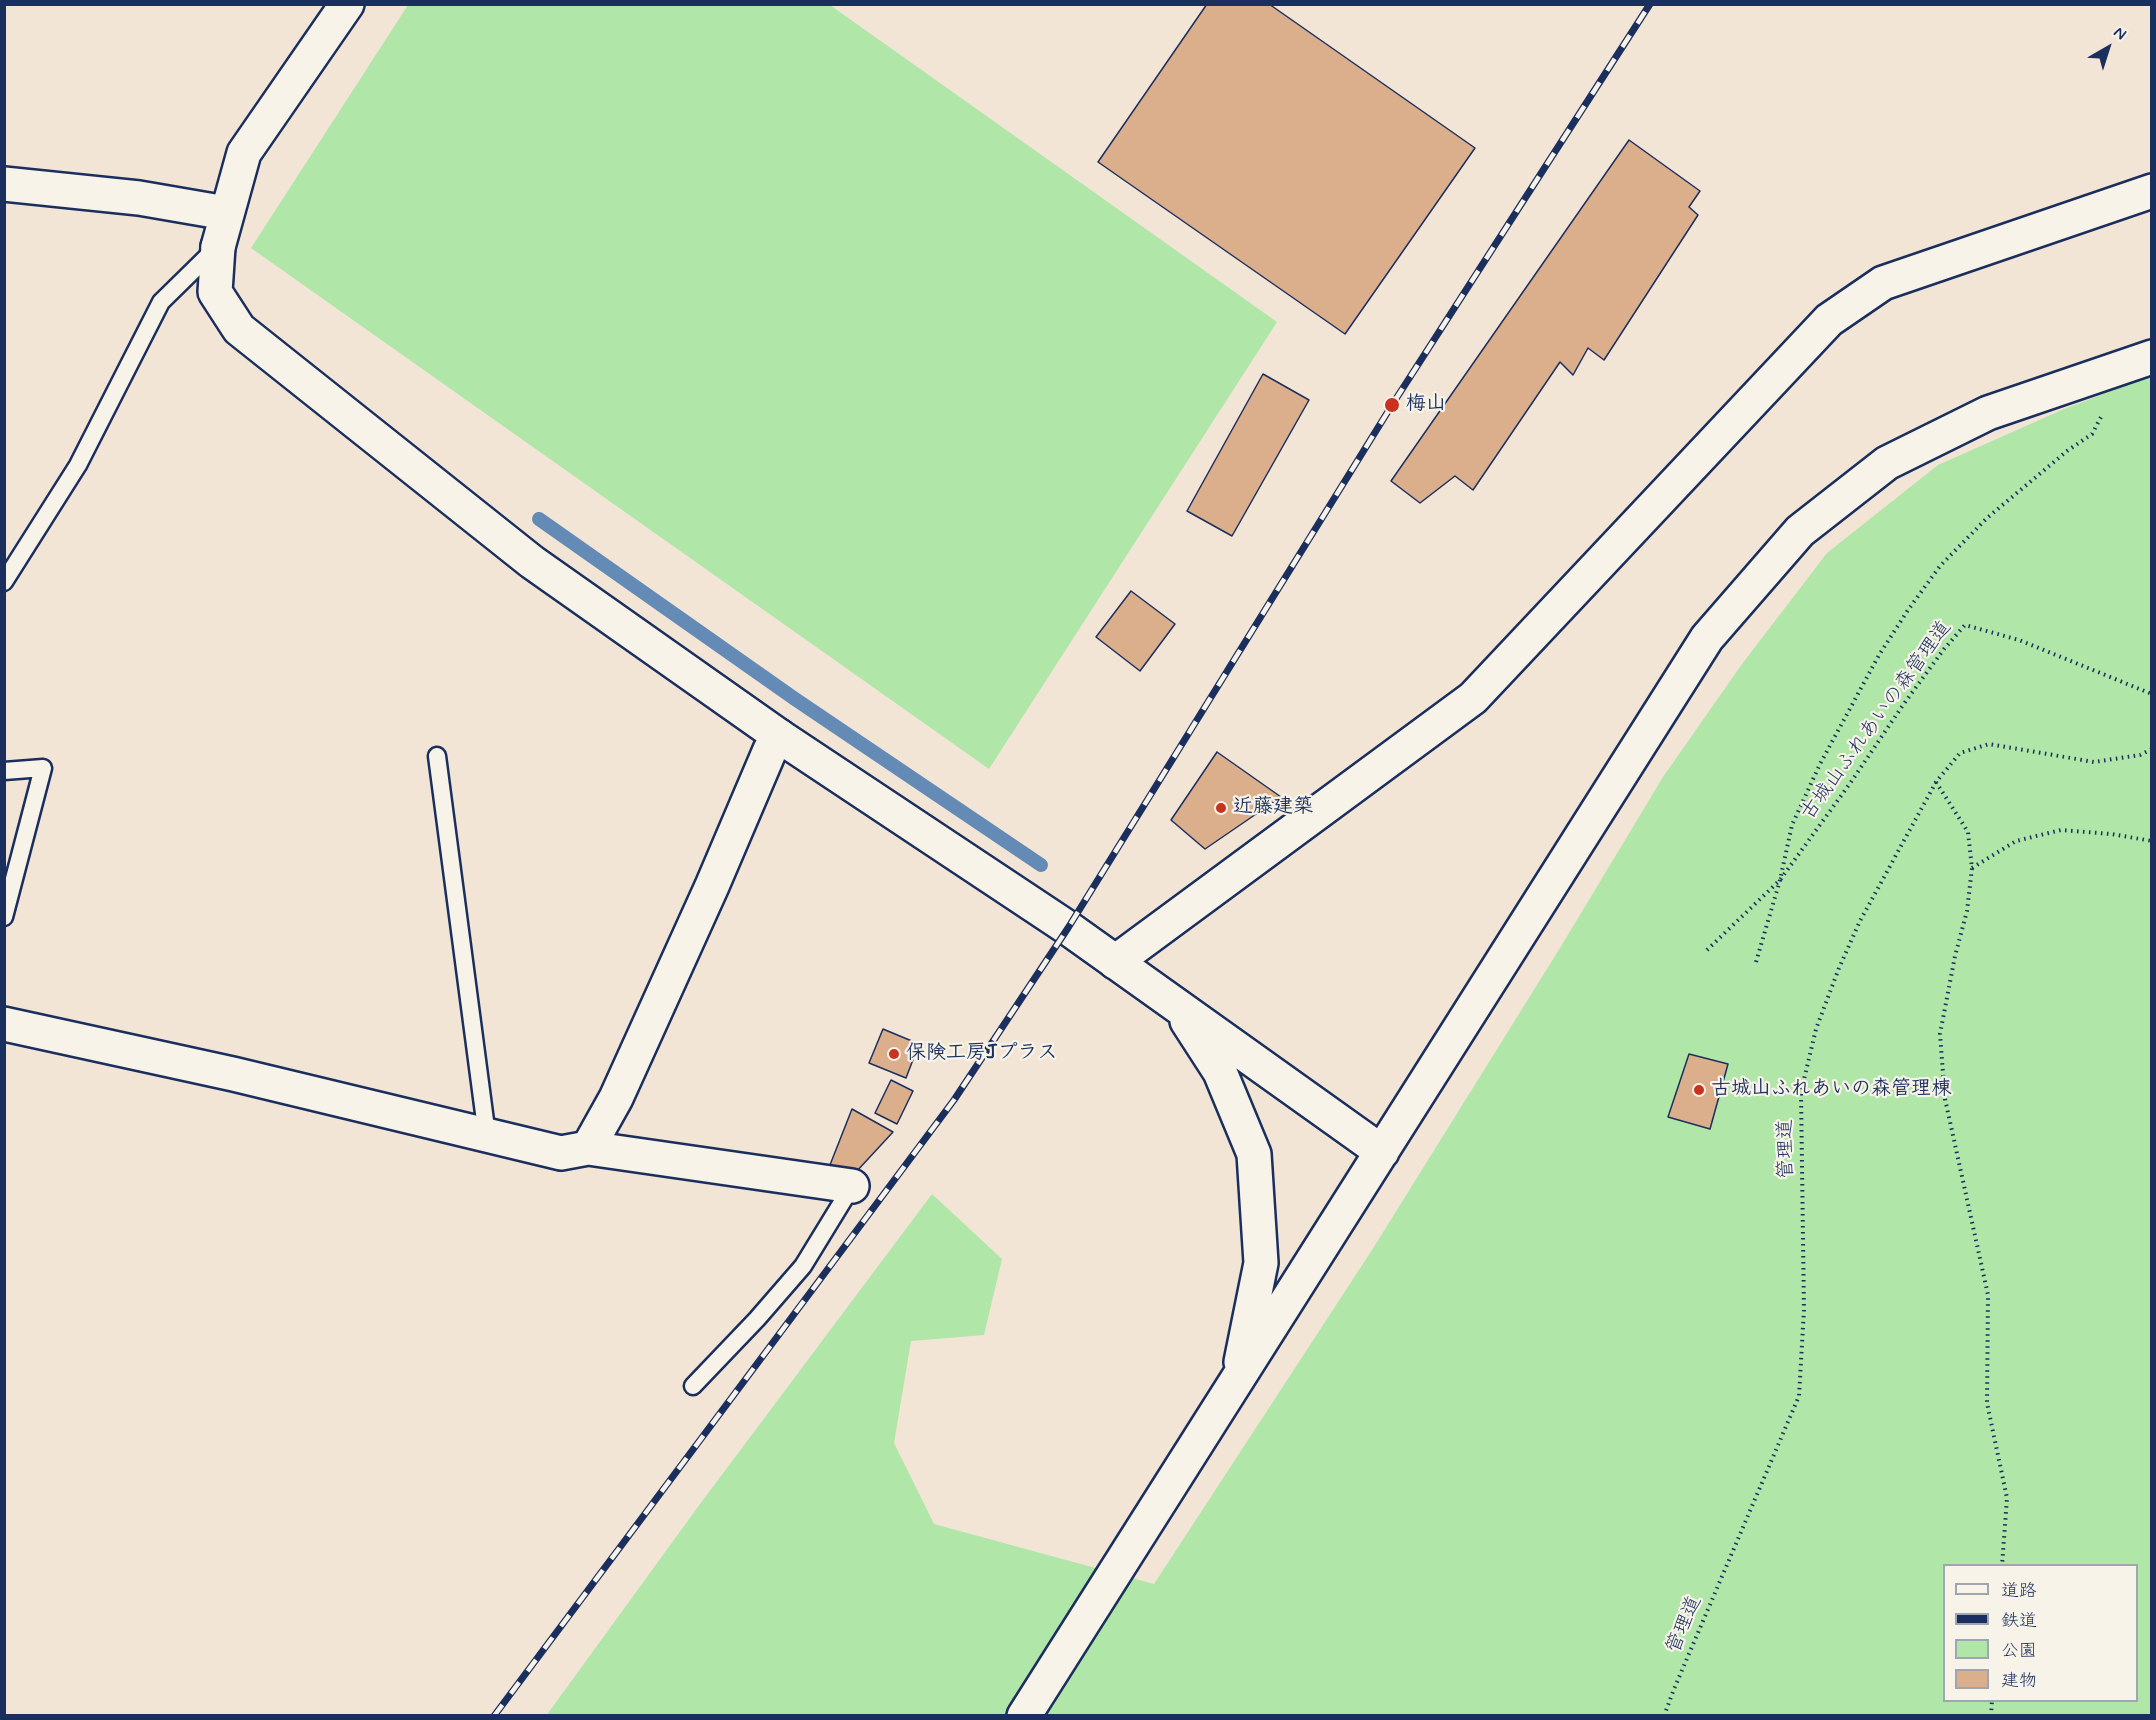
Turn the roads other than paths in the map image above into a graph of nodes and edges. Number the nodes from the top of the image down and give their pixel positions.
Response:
1 (347, 4) edge
2 (4, 184) edge
3 (2151, 191) edge
4 (226, 213) junction
5 (218, 247) junction
6 (2151, 357) edge
7 (4, 582) edge
8 (779, 736) junction
9 (438, 756) dead end
10 (4, 771) edge
11 (4, 917) edge
12 (1115, 962) junction
13 (1177, 1006) junction
14 (4, 1024) edge
15 (487, 1136) junction
16 (588, 1148) junction
17 (1382, 1152) junction
18 (852, 1186) joint
19 (1237, 1381) junction
20 (693, 1386) dead end
21 (1023, 1716) edge

1 - 4 street
2 - 4 street
3 - 12 street
4 - 5 street
5 - 7 lane
5 - 8 street
6 - 17 street
8 - 12 street
8 - 16 street
9 - 15 lane
10 - 11 lane
12 - 13 street
13 - 17 street
13 - 19 street
14 - 15 street
15 - 16 street
16 - 18 street
17 - 19 street
18 - 20 lane
19 - 21 street

